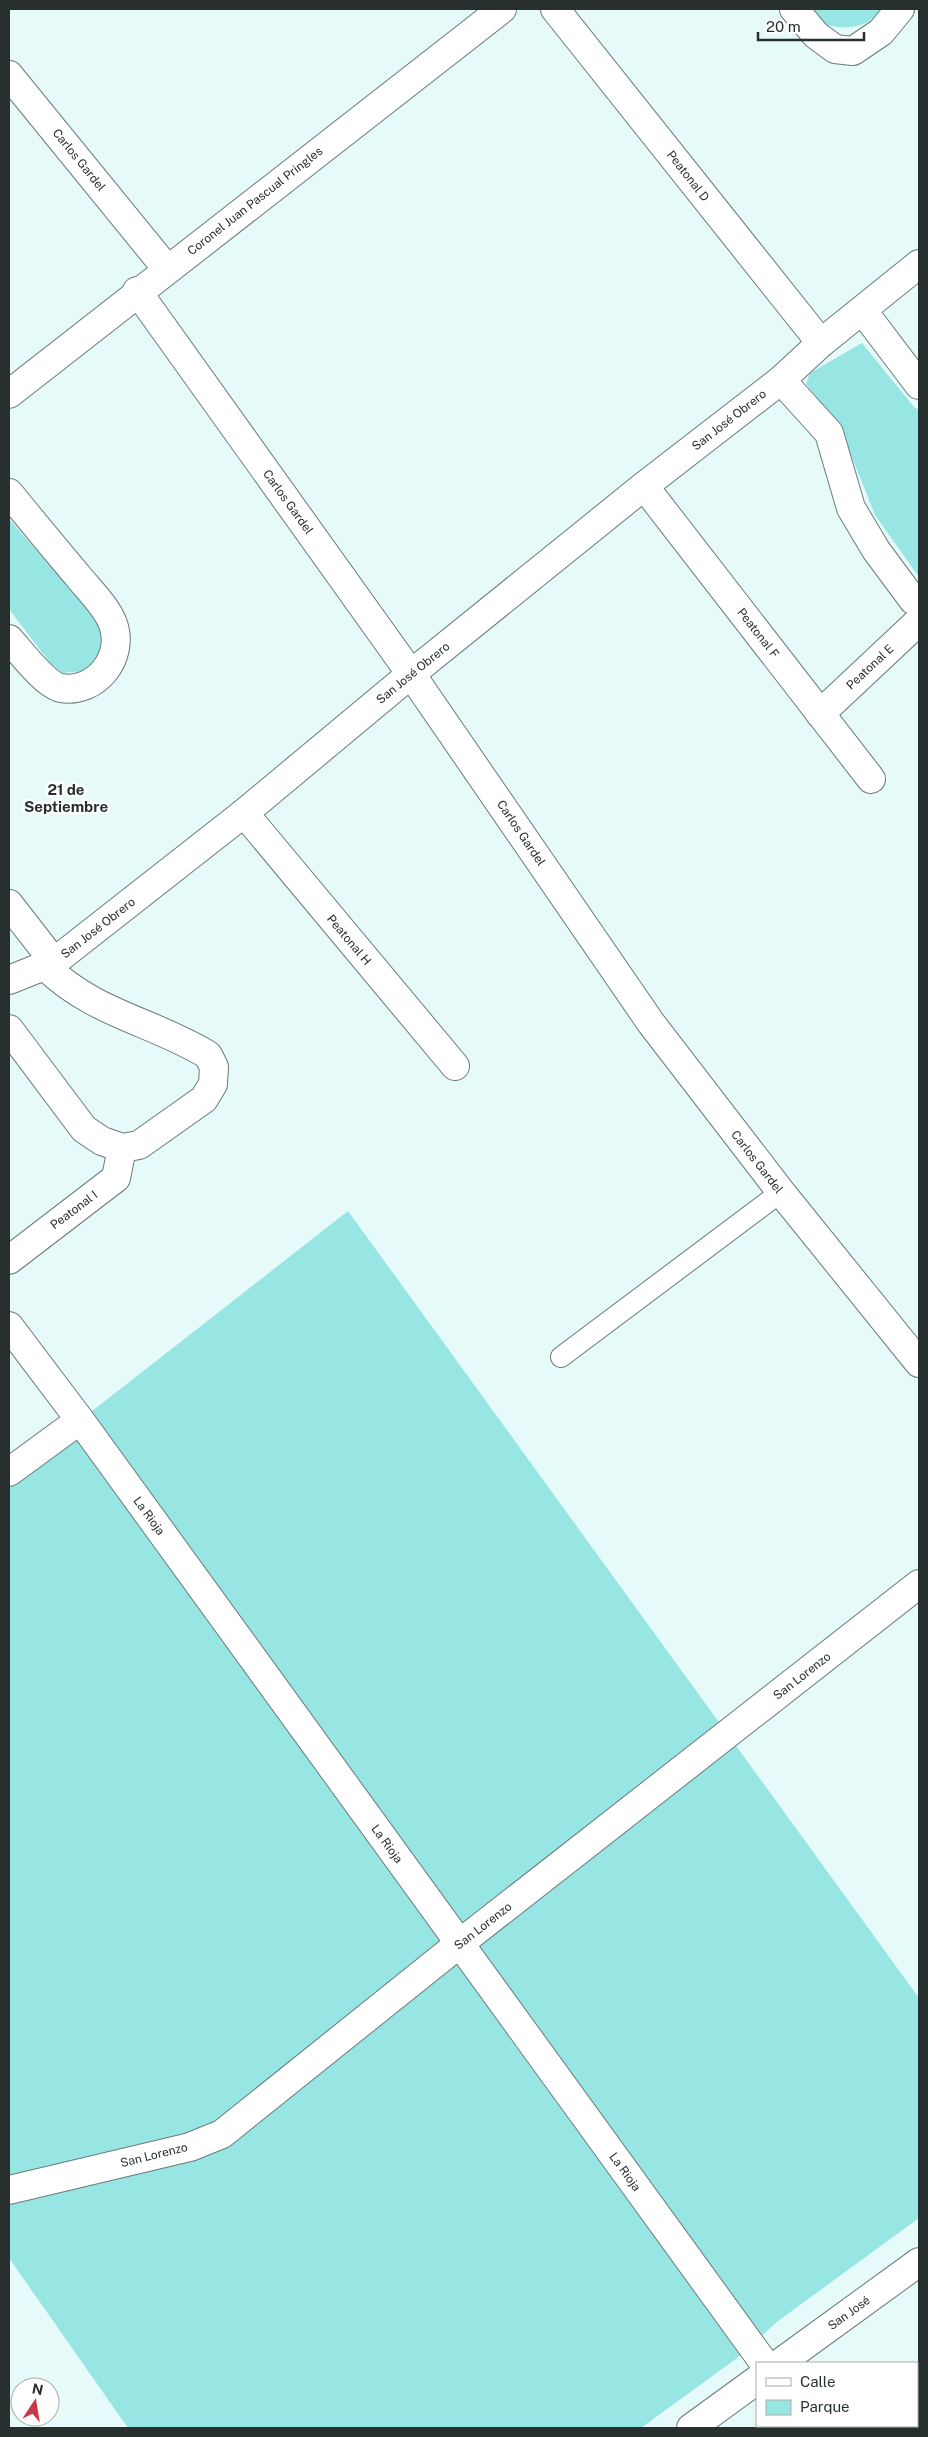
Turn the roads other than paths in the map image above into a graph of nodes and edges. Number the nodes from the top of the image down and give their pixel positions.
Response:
1 (502, 9) edge
2 (555, 9) edge
3 (794, 9) edge
4 (900, 9) edge
5 (9, 75) edge
6 (919, 264) edge
7 (167, 269) junction
8 (137, 292) junction
9 (863, 311) junction
10 (820, 343) junction
11 (781, 380) junction
12 (919, 385) edge
13 (9, 394) edge
14 (644, 486) junction
15 (9, 493) edge
16 (919, 604) edge
17 (919, 621) edge
18 (9, 638) edge
19 (412, 674) junction
20 (820, 714) junction
21 (871, 779) dead end
22 (244, 813) junction
23 (9, 904) edge
24 (49, 964) junction
25 (9, 980) edge
26 (9, 1029) edge
27 (455, 1066) dead end
28 (122, 1148) junction
29 (781, 1192) junction
30 (9, 1260) edge
31 (9, 1326) edge
32 (561, 1357) dead end
33 (919, 1363) edge
34 (80, 1420) junction
35 (9, 1472) edge
36 (919, 1584) edge
37 (460, 1944) junction
38 (9, 2190) edge
39 (919, 2262) edge
40 (763, 2362) edge
41 (781, 2362) edge
42 (756, 2381) edge
43 (691, 2428) edge

1 - 7 street, Coronel Juan Pascual Pringles
2 - 10 street, Peatonal D
3 - 4 street
5 - 7 street, Carlos Gardel
6 - 9 street, San José Obrero
7 - 8 street, Coronel Juan Pascual Pringles
8 - 13 street, Coronel Juan Pascual Pringles
8 - 19 street, Carlos Gardel
9 - 10 street, San José Obrero
9 - 12 street
10 - 11 street, San José Obrero
11 - 14 street, San José Obrero
11 - 16 street
14 - 19 street, San José Obrero
14 - 20 street, Peatonal F
15 - 18 street
17 - 20 street, Peatonal E
19 - 22 street, San José Obrero
19 - 29 street, Carlos Gardel
20 - 21 street, Peatonal F
22 - 24 street, San José Obrero
22 - 27 street, Peatonal H
23 - 24 street
24 - 25 street, San José Obrero
24 - 28 street
26 - 28 street
28 - 30 street, Peatonal I
29 - 32 lane
29 - 33 street, Carlos Gardel
31 - 34 street, La Rioja
34 - 35 street
34 - 37 street, La Rioja
36 - 37 street, San Lorenzo
37 - 38 street, San Lorenzo
37 - 40 street, La Rioja
39 - 41 street, San José
42 - 43 street

